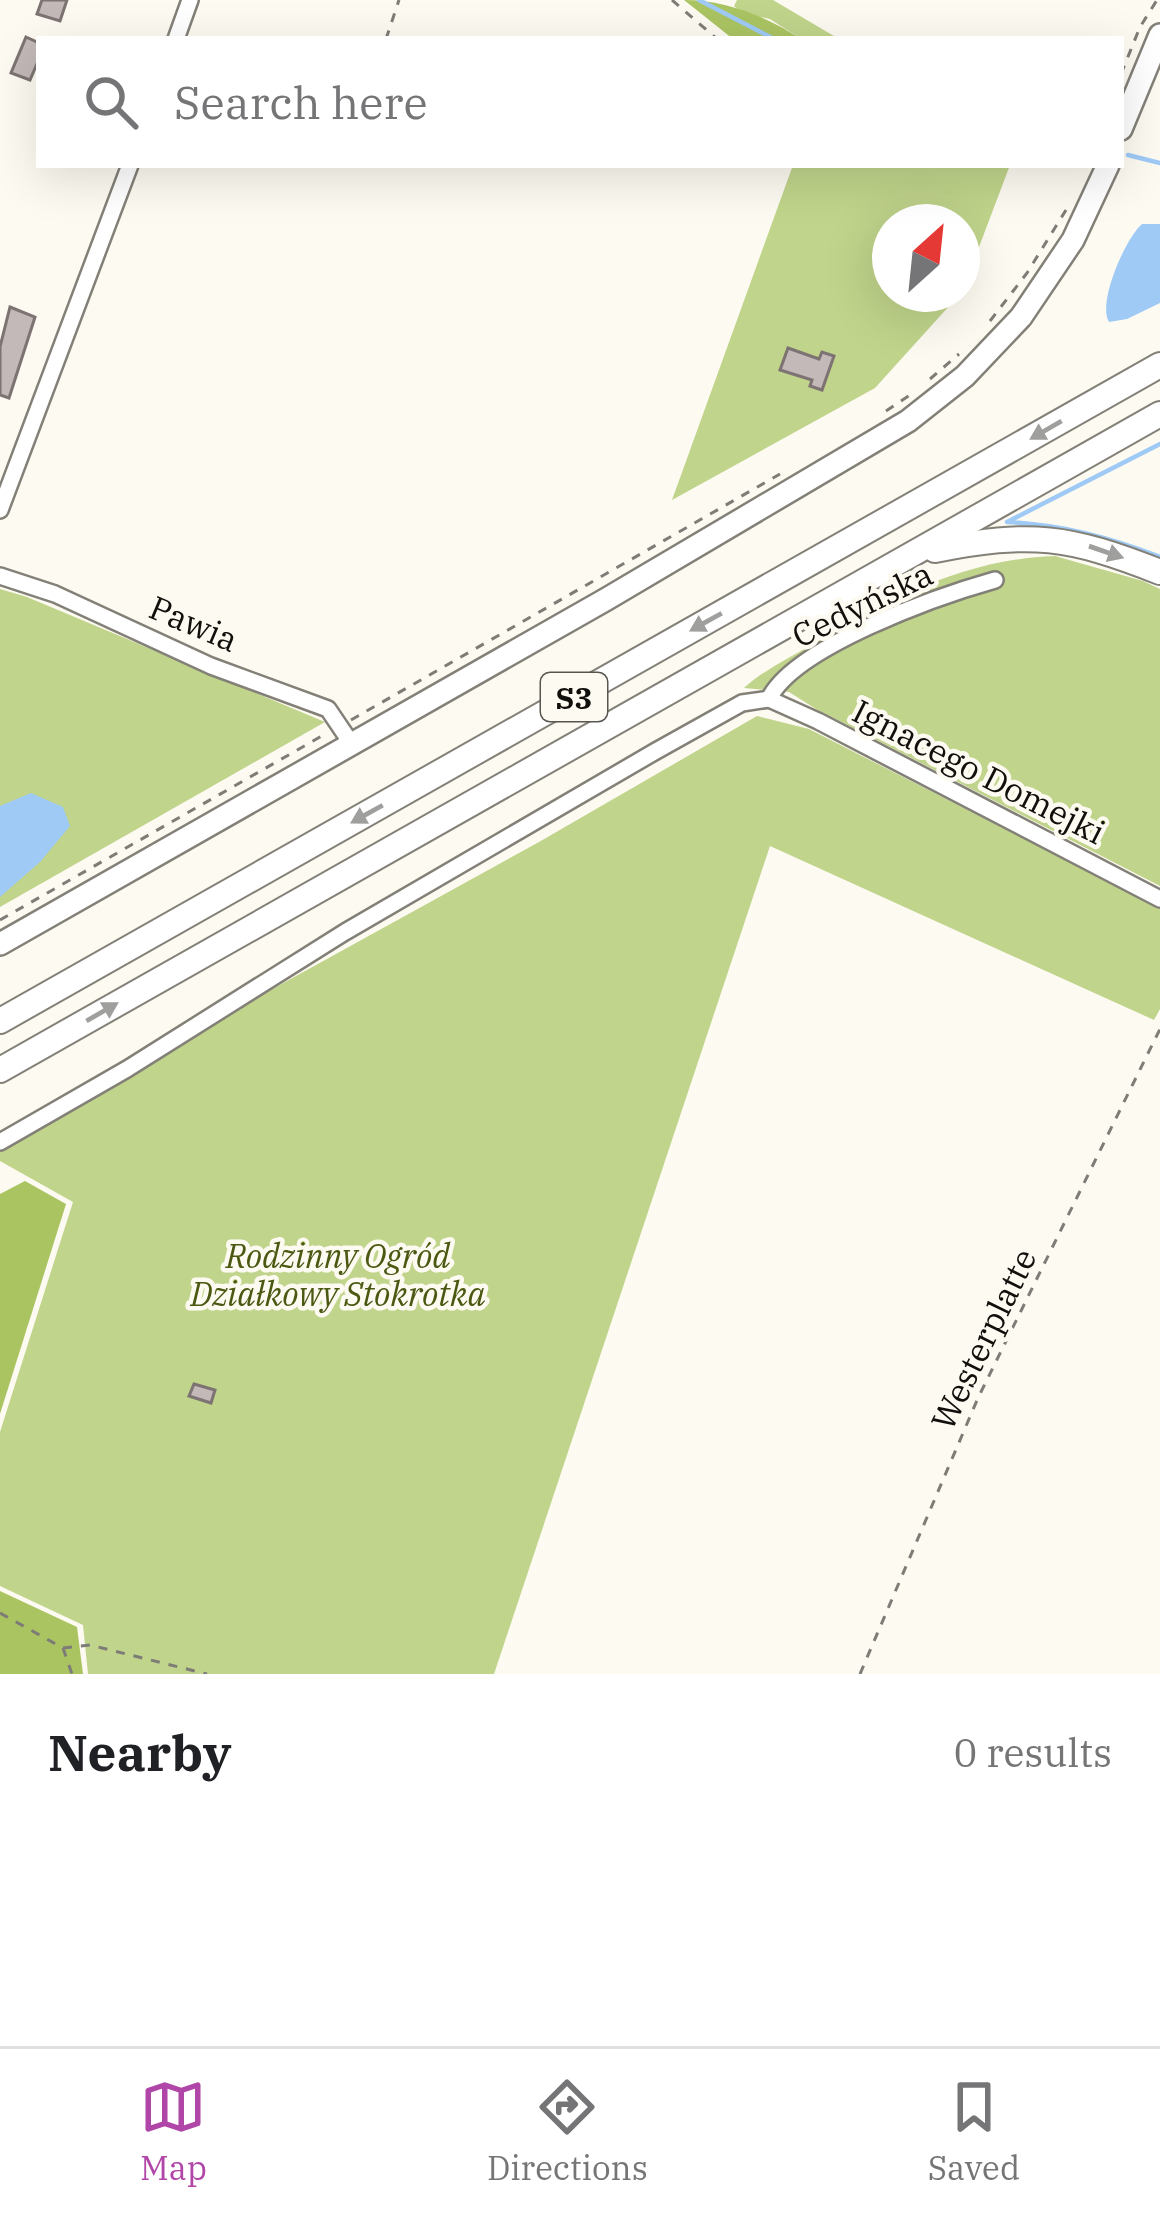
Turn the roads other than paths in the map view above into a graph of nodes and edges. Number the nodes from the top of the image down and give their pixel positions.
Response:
1 (190, 0) edge
2 (1160, 34) edge
3 (177, 36) edge
4 (1124, 122) edge
5 (129, 168) edge
6 (1107, 168) edge
7 (1160, 365) edge
8 (1160, 414) edge
9 (0, 510) edge
10 (909, 556) junction
11 (1160, 572) edge
12 (0, 576) edge
13 (995, 580) dead end
14 (769, 699) junction
15 (346, 734) junction
16 (1160, 898) edge
17 (0, 944) edge
18 (0, 1022) edge
19 (0, 1070) edge
20 (0, 1142) edge

1 - 3 street
2 - 4 main road
5 - 9 street
6 - 15 main road
7 -> 18 highway, S3
8 - 10 highway, S3
10 -> 11 highway
19 -> 10 highway, S3
12 - 15 street, Pawia
13 - 14 street, Cedyńska
14 - 16 street, Ignacego Domejki
14 - 20 street
15 - 17 main road

